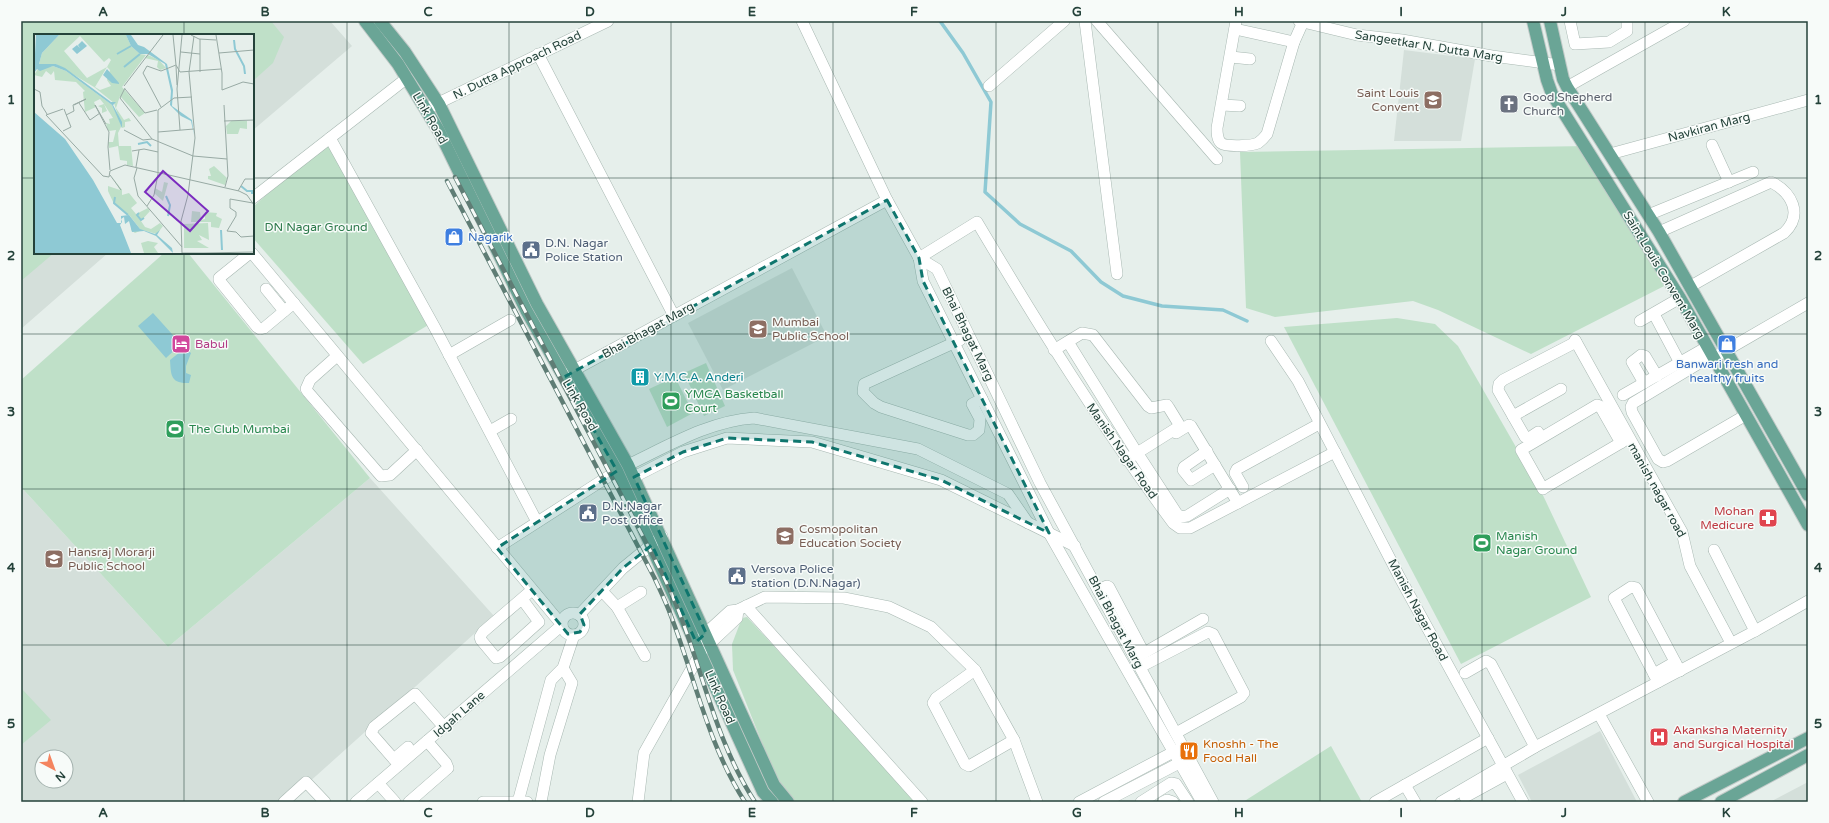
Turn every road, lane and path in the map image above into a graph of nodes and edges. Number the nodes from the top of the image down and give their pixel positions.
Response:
1 (365, 21) edge
2 (608, 21) edge
3 (802, 21) edge
4 (1064, 21) edge
5 (1085, 21) edge
6 (1097, 21) edge
7 (1301, 21) edge
8 (1533, 21) edge
9 (1550, 21) edge
10 (1570, 21) edge
11 (1627, 21) edge
12 (1684, 21) edge
13 (1236, 25) edge
14 (384, 26) edge
15 (378, 38) junction
16 (1294, 42) junction
17 (538, 54) junction
18 (1231, 57) junction
19 (1250, 59) dead end
20 (1542, 64) junction
21 (1560, 65) junction
22 (406, 78) junction
23 (989, 86) dead end
24 (1567, 87) junction
25 (1808, 100) edge
26 (438, 104) junction
27 (1222, 105) junction
28 (1240, 106) dead end
29 (426, 109) junction
30 (330, 138) junction
31 (1712, 145) dead end
32 (1610, 154) junction
33 (1217, 159) dead end
34 (1753, 172) dead end
35 (1729, 182) junction
36 (254, 197) edge
37 (887, 200) junction
38 (1648, 215) junction
39 (1660, 232) junction
40 (250, 254) edge
41 (252, 254) edge
42 (919, 258) junction
43 (1117, 274) dead end
44 (1691, 286) junction
45 (266, 289) dead end
46 (1680, 298) junction
47 (291, 300) junction
48 (1808, 303) edge
49 (281, 307) junction
50 (1654, 314) junction
51 (674, 316) junction
52 (510, 320) dead end
53 (1640, 321) dead end
54 (969, 335) junction
55 (1272, 341) dead end
56 (954, 342) junction
57 (1068, 342) junction
58 (1707, 347) junction
59 (1054, 350) junction
60 (1726, 351) junction
61 (449, 354) junction
62 (338, 356) junction
63 (1714, 358) junction
64 (1680, 363) junction
65 (574, 370) junction
66 (1657, 376) junction
67 (564, 377) junction
68 (1644, 383) junction
69 (1561, 389) dead end
70 (1604, 394) junction
71 (1623, 395) dead end
72 (982, 399) junction
73 (1746, 415) junction
74 (1513, 416) junction
75 (511, 419) dead end
76 (1319, 424) junction
77 (490, 431) junction
78 (1625, 441) junction
79 (417, 450) junction
80 (1207, 451) junction
81 (1335, 452) junction
82 (1139, 455) junction
83 (1128, 462) junction
84 (628, 465) junction
85 (1215, 465) junction
86 (617, 471) junction
87 (1037, 475) junction
88 (634, 477) junction
89 (1023, 482) junction
90 (1243, 487) dead end
91 (1230, 489) junction
92 (1808, 495) edge
93 (1238, 503) junction
94 (537, 522) junction
95 (1028, 523) junction
96 (1808, 525) edge
97 (1049, 533) junction
98 (662, 536) junction
99 (652, 545) junction
100 (1075, 546) junction
101 (497, 548) junction
102 (1714, 550) dead end
103 (532, 590) junction
104 (602, 591) junction
105 (641, 592) dead end
106 (522, 599) junction
107 (1808, 601) edge
108 (617, 607) junction
109 (742, 608) junction
110 (579, 615) junction
111 (1203, 619) dead end
112 (562, 625) junction
113 (1755, 631) junction
114 (574, 635) junction
115 (708, 638) junction
116 (1731, 643) junction
117 (698, 647) junction
118 (645, 656) dead end
119 (1140, 659) junction
120 (1678, 667) junction
121 (563, 668) junction
122 (975, 670) junction
123 (1465, 673) dead end
124 (1656, 678) junction
125 (1159, 701) junction
126 (1148, 707) junction
127 (1599, 714) junction
128 (441, 724) junction
129 (1176, 733) junction
130 (424, 738) junction
131 (1488, 738) junction
132 (1808, 738) edge
133 (1014, 740) junction
134 (408, 747) dead end
135 (1535, 747) junction
136 (1179, 749) junction
137 (1808, 755) edge
138 (1185, 760) junction
139 (396, 762) junction
140 (1501, 770) junction
141 (378, 783) junction
142 (1405, 785) junction
143 (1465, 786) junction
144 (284, 802) edge
145 (324, 802) edge
146 (356, 802) edge
147 (395, 802) edge
148 (409, 802) edge
149 (483, 802) edge
150 (521, 802) edge
151 (541, 802) edge
152 (638, 802) edge
153 (772, 802) edge
154 (788, 802) edge
155 (922, 802) edge
156 (1037, 802) edge
157 (1079, 802) edge
158 (1104, 802) edge
159 (1141, 802) edge
160 (1163, 802) edge
161 (1173, 802) edge
162 (1188, 802) edge
163 (1202, 802) edge
164 (1213, 802) edge
165 (1375, 802) edge
166 (1415, 802) edge
167 (1433, 802) edge
168 (1441, 802) edge
169 (1456, 802) edge
170 (1523, 802) edge
171 (1648, 802) edge
172 (1684, 802) edge
173 (1721, 802) edge

1 - 15 main road, Link Road
2 - 17 street, N. Dutta Approach Road
3 - 37 street
4 - 23 street
5 - 43 street
6 - 33 street
7 - 16 street
7 - 20 street, Sangeetkar N. Dutta Marg
8 - 20 main road, Saint Louis Convent Marg
9 - 21 main road, Saint Louis Convent Marg
10 - 11 street
12 - 24 street
13 - 16 street
13 - 18 street
14 - 15 main road
14 - 26 main road, Link Road
15 - 22 main road, Link Road
16 - 27 street
17 - 26 street, N. Dutta Approach Road
17 - 51 street
18 - 19 street
18 - 27 street
20 - 21 street, Sangeetkar N. Dutta Marg
20 - 46 main road, Saint Louis Convent Marg
21 - 24 main road, Saint Louis Convent Marg
22 - 29 main road, Link Road
22 - 30 street
24 - 32 main road, Saint Louis Convent Marg
25 - 32 street, Navkiran Marg
26 - 29 street, N. Dutta Approach Road
26 - 65 main road, Link Road
27 - 28 street
29 - 67 main road, Link Road
30 - 36 street
30 - 61 street
31 - 35 street
32 - 38 main road, Saint Louis Convent Marg
34 - 35 street
35 - 38 street
37 - 42 street, Bhai Bhagat Marg
37 - 51 street, Bhai Bhagat Marg
38 - 39 main road, Saint Louis Convent Marg
39 - 44 main road, Saint Louis Convent Marg
39 - 44 street
40 - 49 street
41 - 47 street
42 - 54 street, Bhai Bhagat Marg
42 - 56 street
42 - 59 street, Manish Nagar Road
44 - 60 main road, Saint Louis Convent Marg
45 - 49 street
46 - 50 street
46 - 58 main road, Saint Louis Convent Marg
47 - 49 street
47 - 62 street
48 - 60 street
50 - 53 street
50 - 64 street
51 - 65 street, Bhai Bhagat Marg
52 - 61 street
54 - 56 street
54 - 87 street, Bhai Bhagat Marg
55 - 76 street, Manish Nagar Road
56 - 72 street
56 - 72 street
57 - 59 street
57 - 82 street
57 - 82 street
58 - 63 main road, Saint Louis Convent Marg
58 - 64 street
59 - 83 street, Manish Nagar Road
60 - 63 street
60 - 92 main road, Saint Louis Convent Marg
61 - 77 street
62 - 79 street
62 - 79 street
63 - 73 main road, Saint Louis Convent Marg
63 - 73 street
64 - 66 street
65 - 67 street, Bhai Bhagat Marg
65 - 84 main road, Link Road
66 - 68 street
66 - 68 street
67 - 86 main road, Link Road
68 - 71 street
69 - 74 street
70 - 74 street
70 - 74 street, manish nagar road
70 - 78 street, manish nagar road
72 - 89 street
73 - 96 main road, Saint Louis Convent Marg
75 - 77 street
76 - 81 street, Manish Nagar Road
76 - 90 street
77 - 94 street
78 - 78 street
78 - 116 street, manish nagar road
79 - 101 street
80 - 82 street
80 - 85 street
80 - 85 street
81 - 93 street, Manish Nagar Road
81 - 131 street, Manish Nagar Road
82 - 83 street
82 - 91 street
83 - 93 street, Manish Nagar Road
84 - 88 main road, Link Road
84 - 95 street
85 - 91 street
86 - 94 street
86 - 99 main road, Link Road
87 - 89 street
87 - 100 street, Bhai Bhagat Marg
88 - 95 street
88 - 98 main road, Link Road
89 - 97 street
91 - 93 street
94 - 101 street
95 - 97 street
97 - 100 street
97 - 126 street
98 - 99 street
98 - 115 main road, Link Road
99 - 104 street
99 - 117 main road, Link Road
100 - 119 street, Bhai Bhagat Marg
101 - 103 street
102 - 113 street
103 - 106 street
103 - 112 street
104 - 108 street
104 - 110 street
105 - 108 street
106 - 106 street
107 - 113 street
108 - 118 street
109 - 115 street
109 - 122 street
109 - 155 street
110 - 112 street
110 - 114 street
111 - 119 street
112 - 114 street
112 - 128 street, Idgah Lane
113 - 116 street
114 - 121 street
115 - 117 street
115 - 154 main road, Link Road
116 - 120 street
117 - 152 street
117 - 153 main road, Link Road
119 - 125 street, Bhai Bhagat Marg
119 - 129 street
120 - 124 street
120 - 124 street
121 - 150 street
121 - 151 street
122 - 133 street
122 - 133 street
123 - 135 street
124 - 127 street
125 - 126 street
125 - 129 street, Bhai Bhagat Marg
126 - 136 street
127 - 135 street
127 - 171 street
128 - 130 street, Idgah Lane
128 - 139 street
129 - 136 street, Bhai Bhagat Marg
130 - 139 street, Idgah Lane
130 - 148 street
131 - 140 street, Manish Nagar Road
131 - 142 street
132 - 172 main road
133 - 156 street
134 - 139 street
135 - 140 street
136 - 138 street, Bhai Bhagat Marg
136 - 157 street
137 - 173 main road
138 - 158 street
138 - 163 street
138 - 164 street, Bhai Bhagat Marg
139 - 141 street, Idgah Lane
140 - 143 street
140 - 169 street
140 - 170 street, Manish Nagar Road
141 - 146 street, Idgah Lane
141 - 147 street
142 - 165 street
142 - 166 street
143 - 167 street
143 - 168 street
144 - 145 street
149 - 150 street
159 - 162 street
160 - 161 street

